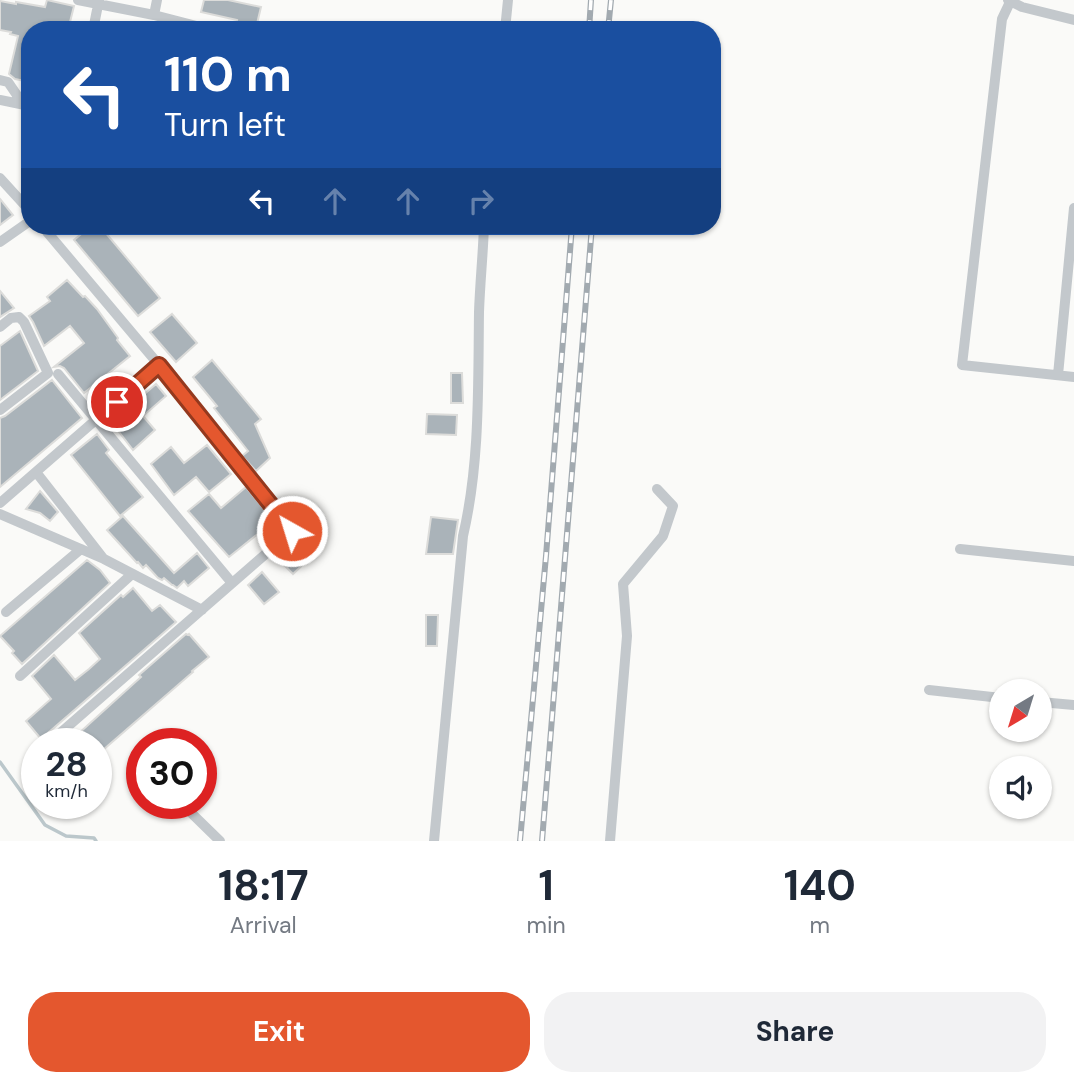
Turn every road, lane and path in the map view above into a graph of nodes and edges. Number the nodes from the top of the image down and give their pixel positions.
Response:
1 (78, 0) edge
2 (157, 0) edge
3 (508, 0) edge
4 (1009, 1) edge
5 (99, 2) edge
6 (154, 15) junction
7 (1074, 20) edge
8 (95, 21) edge
9 (177, 21) edge
10 (506, 21) edge
11 (0, 80) edge
12 (21, 99) edge
13 (0, 100) edge
14 (21, 104) edge
15 (0, 178) edge
16 (21, 201) edge
17 (1074, 208) edge
18 (21, 227) edge
19 (50, 235) edge
20 (484, 235) edge
21 (0, 242) edge
22 (0, 327) edge
23 (159, 365) junction
24 (58, 374) dead end
25 (1058, 375) junction
26 (1074, 377) edge
27 (0, 411) edge
28 (97, 420) junction
29 (36, 472) junction
30 (657, 489) dead end
31 (0, 503) edge
32 (0, 514) edge
33 (81, 549) junction
34 (960, 549) dead end
35 (104, 559) junction
36 (1074, 561) edge
37 (132, 574) junction
38 (232, 583) junction
39 (202, 610) junction
40 (6, 612) dead end
41 (20, 676) dead end
42 (929, 690) dead end
43 (989, 697) edge
44 (1052, 703) edge
45 (1074, 705) edge
46 (66, 728) edge
47 (197, 819) edge
48 (220, 841) edge
49 (434, 841) edge
50 (610, 841) edge

1 - 5 street
2 - 6 street
3 - 10 street
4 - 7 street
4 - 25 street
5 - 6 street
5 - 8 street
6 - 9 street
11 - 12 street
13 - 14 street
15 - 16 street
17 - 25 street
18 - 21 street
19 - 23 street
20 - 49 street
22 - 27 street
23 - 28 street
23 - 38 street
24 - 28 street
25 - 26 street
28 - 29 street
28 - 38 street
29 - 31 street
29 - 35 street
30 - 50 street
32 - 33 street
33 - 35 street
33 - 40 street
34 - 36 street
35 - 37 street
37 - 39 street
37 - 41 street
38 - 39 street
39 - 46 street
42 - 43 street
44 - 45 street
47 - 48 street

